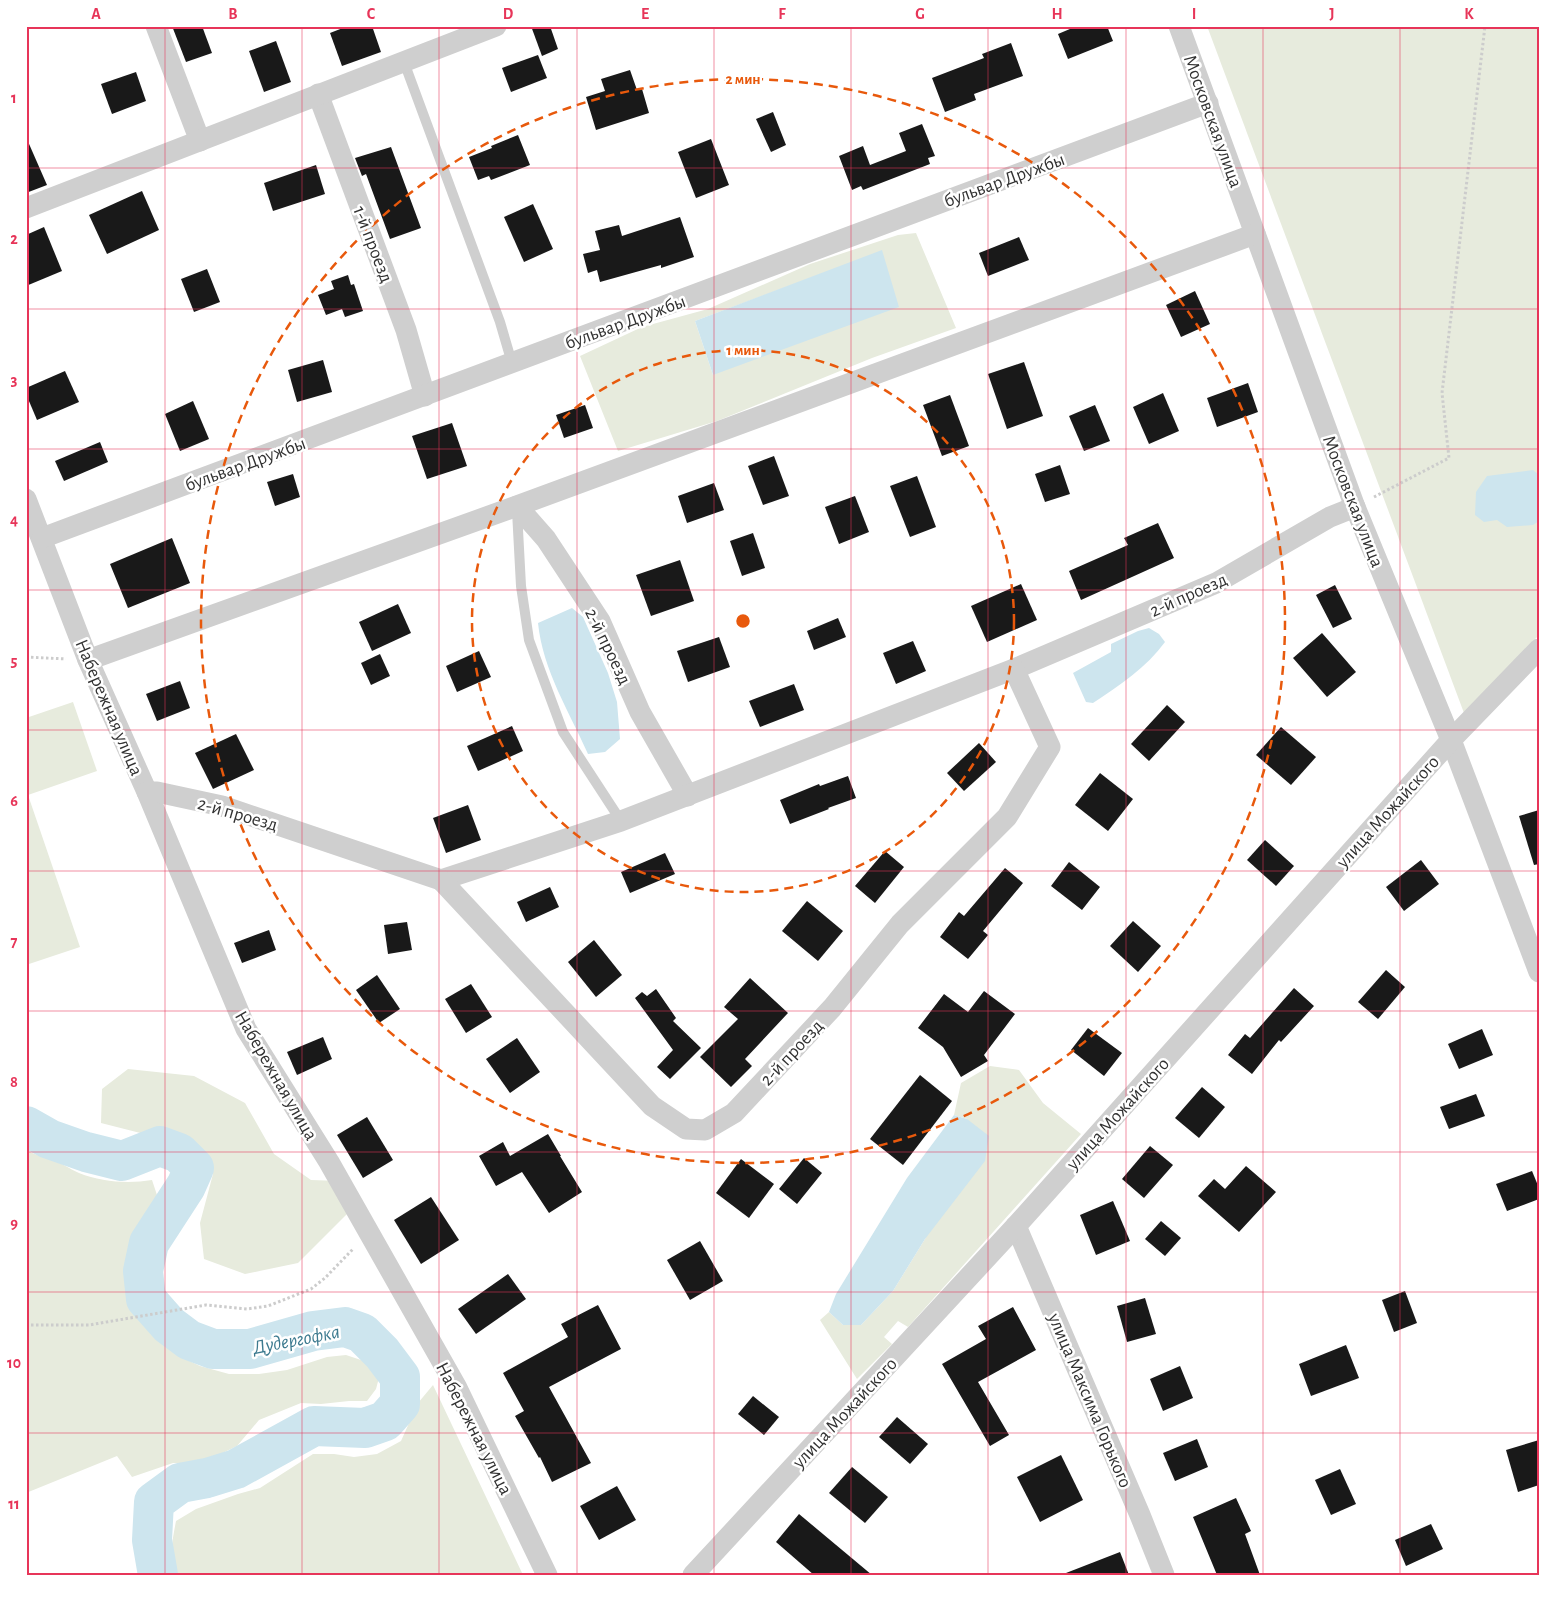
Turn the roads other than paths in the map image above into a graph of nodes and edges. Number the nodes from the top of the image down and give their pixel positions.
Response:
1 (156, 26) edge
2 (496, 26) edge
3 (1179, 26) edge
4 (404, 62) junction
5 (318, 94) junction
6 (1208, 103) junction
7 (200, 141) junction
8 (26, 208) edge
9 (1255, 234) junction
10 (512, 363) junction
11 (425, 396) junction
12 (26, 499) edge
13 (517, 506) junction
14 (1355, 507) junction
15 (42, 538) junction
16 (1539, 648) edge
17 (88, 660) junction
18 (1014, 670) junction
19 (1451, 740) junction
20 (147, 792) junction
21 (688, 796) junction
22 (622, 821) junction
23 (441, 880) junction
24 (1539, 972) edge
25 (1016, 1226) junction
26 (547, 1575) edge
27 (693, 1575) edge
28 (1164, 1575) edge

1 - 7 street
2 - 4 street
3 - 6 street, Московская улица
4 - 5 street
4 - 10 lane
5 - 7 street
5 - 11 street, 1-й проезд
6 - 9 street, Московская улица
6 - 10 street, бульвар Дружбы
7 - 8 street
9 - 13 street
9 - 14 street, Московская улица
10 - 11 street, бульвар Дружбы
11 - 15 street, бульвар Дружбы
12 - 15 street, Набережная улица
13 - 17 street
13 - 21 street, 2-й проезд
13 - 22 lane
14 - 18 street, 2-й проезд
14 - 19 street, Московская улица
15 - 17 street, Набережная улица
16 - 19 street, улица Можайского
17 - 20 street, Набережная улица
18 - 21 street, 2-й проезд
18 - 23 street, 2-й проезд
19 - 24 street, Московская улица
19 - 25 street, улица Можайского
20 - 23 street, 2-й проезд
20 - 26 street, Набережная улица
21 - 22 street, 2-й проезд
22 - 23 street, 2-й проезд
25 - 27 street, улица Можайского
25 - 28 street, улица Максима Горького

